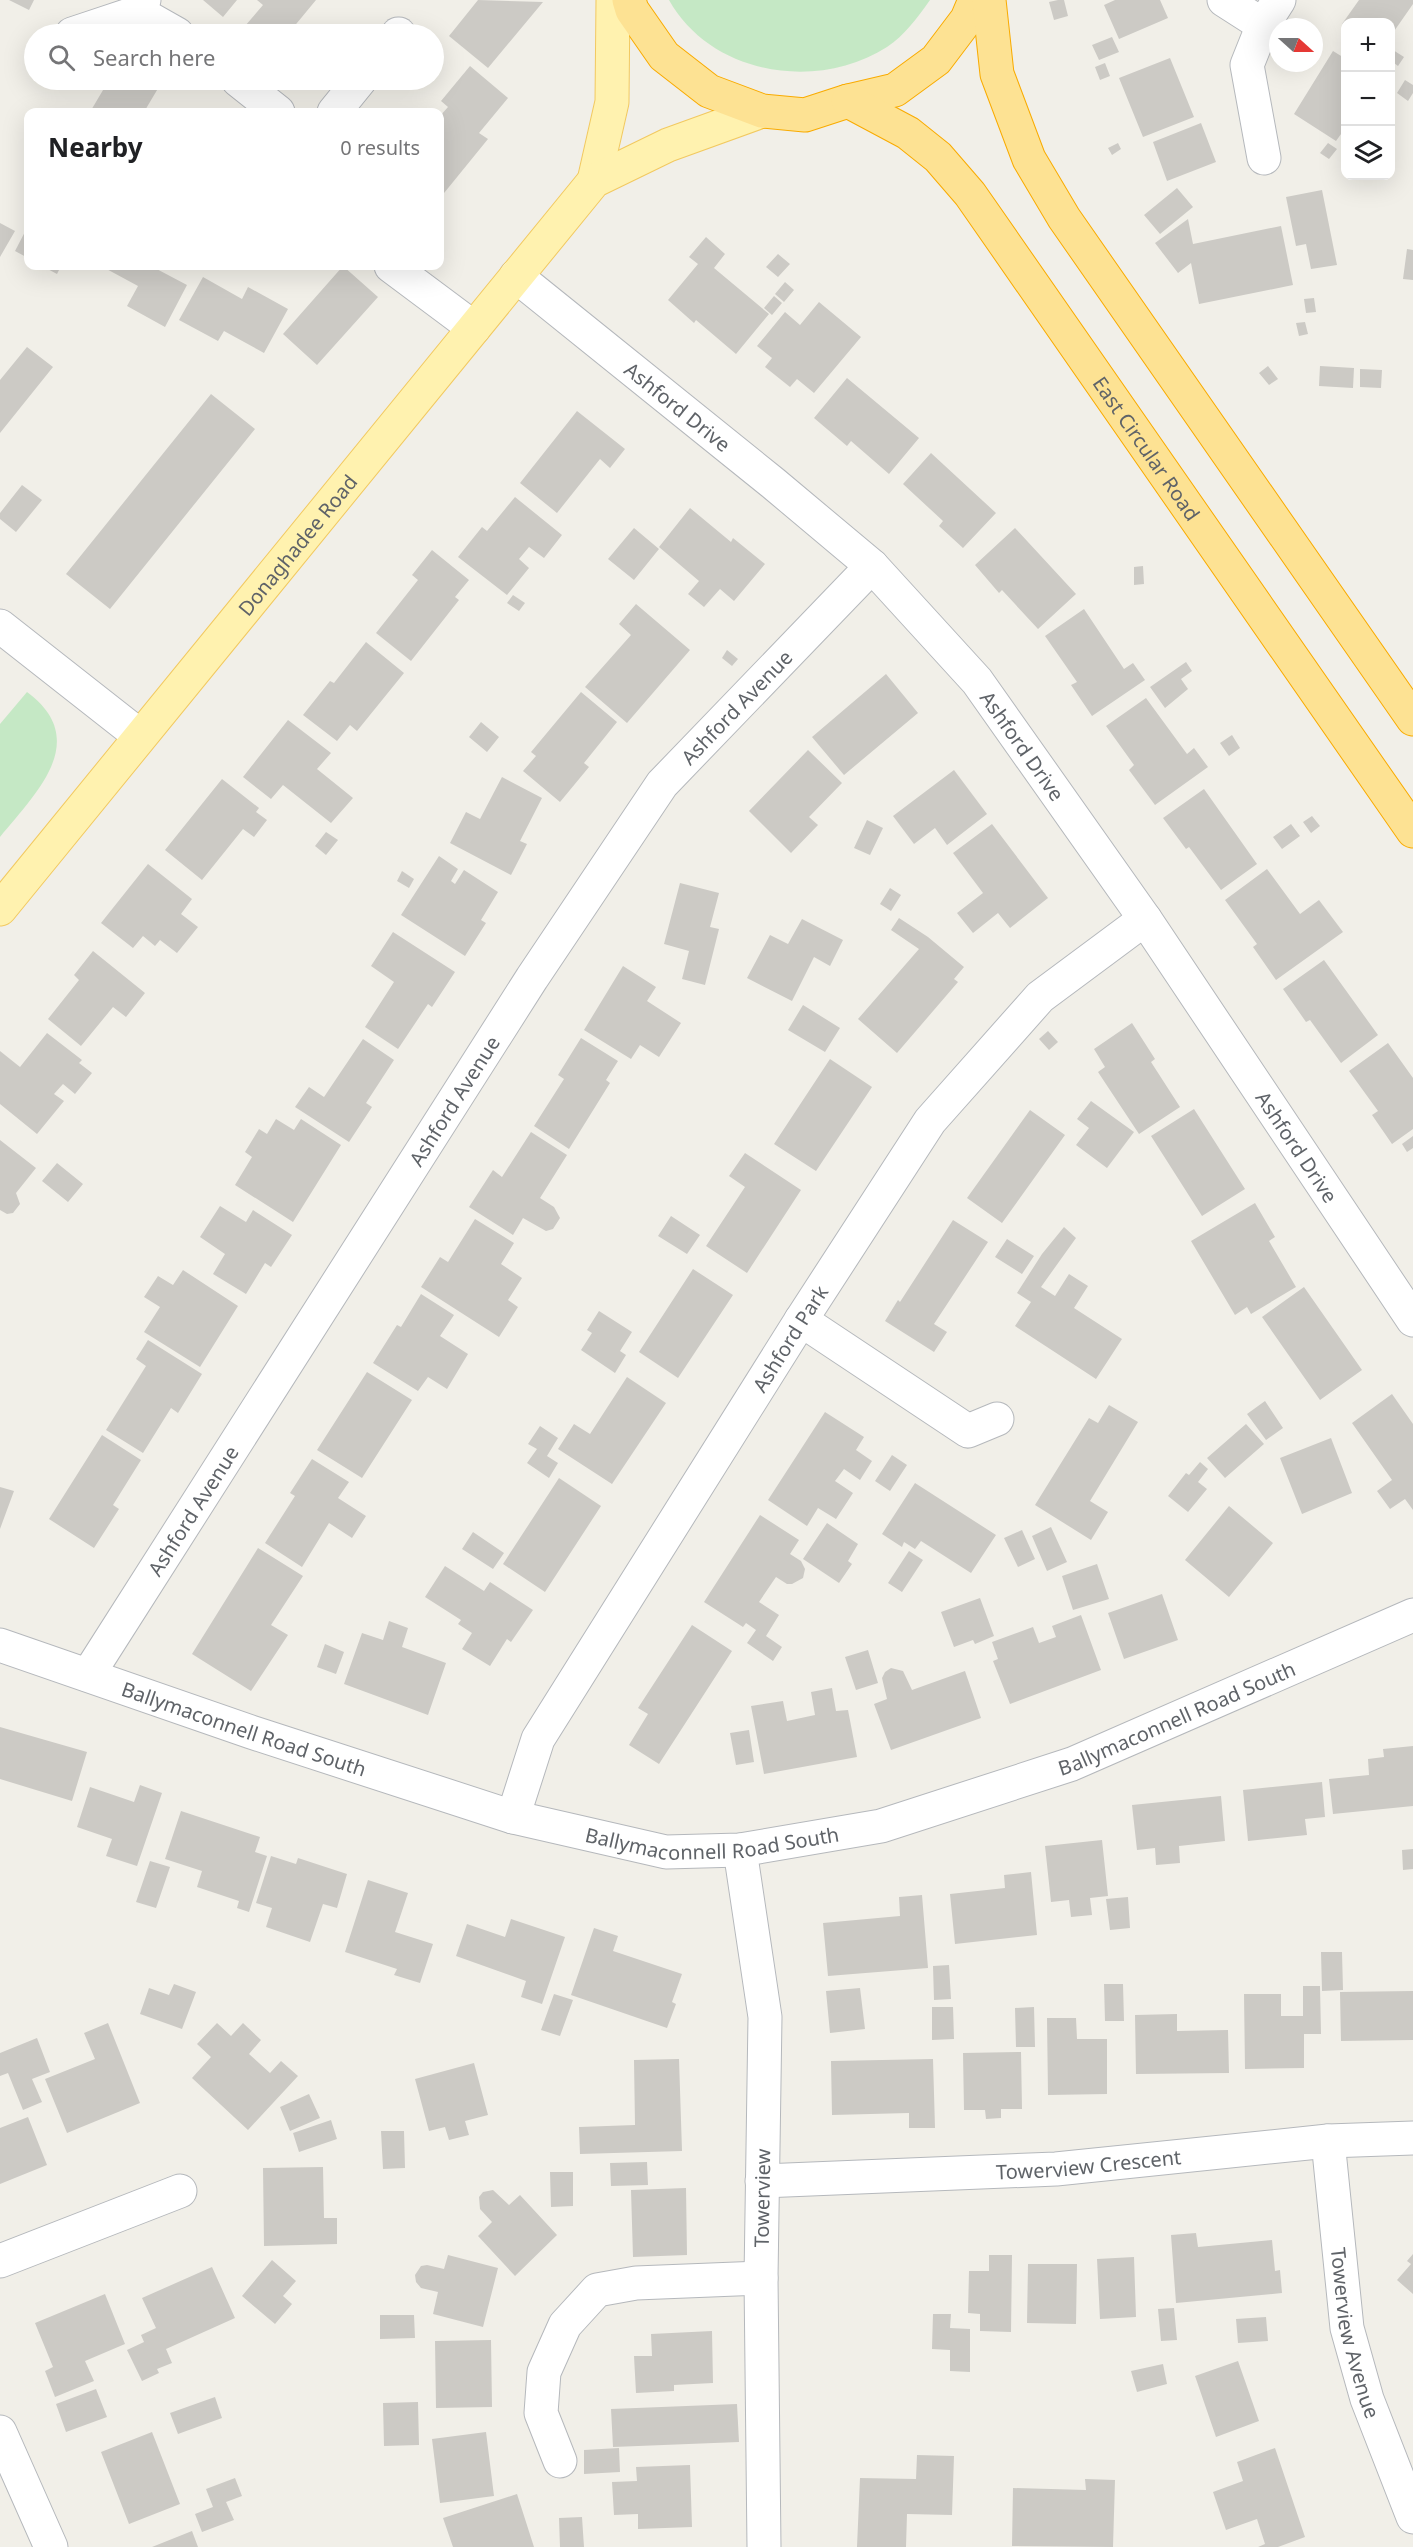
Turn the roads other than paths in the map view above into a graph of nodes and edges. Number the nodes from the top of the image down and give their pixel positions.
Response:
1 (614, 0) edge
2 (628, 0) edge
3 (975, 0) edge
4 (989, 0) edge
5 (1224, 0) edge
6 (141, 6) edge
7 (1271, 12) edge
8 (97, 24) edge
9 (164, 24) edge
10 (250, 90) edge
11 (352, 90) edge
12 (848, 101) junction
13 (273, 108) edge
14 (337, 108) edge
15 (762, 111) junction
16 (1264, 158) dead end
17 (594, 181) junction
18 (396, 270) edge
19 (516, 276) junction
20 (474, 328) junction
21 (872, 566) junction
22 (0, 626) edge
23 (1413, 719) edge
24 (140, 736) junction
25 (1413, 831) edge
26 (0, 909) edge
27 (1145, 918) junction
28 (801, 1320) junction
29 (1413, 1320) edge
30 (997, 1419) dead end
31 (1413, 1615) edge
32 (0, 1645) edge
33 (88, 1675) junction
34 (513, 1817) junction
35 (740, 1850) junction
36 (1413, 2138) edge
37 (1328, 2141) junction
38 (762, 2181) junction
39 (180, 2191) dead end
40 (0, 2261) edge
41 (761, 2278) junction
42 (0, 2432) edge
43 (560, 2461) dead end
44 (11, 2485) edge
45 (1413, 2517) edge
46 (51, 2547) edge
47 (764, 2547) edge

1 - 17 main road, Donaghadee Road
2 - 15 highway
3 - 12 highway
4 - 23 highway
5 - 7 street
6 - 8 street
6 - 9 street
7 - 16 street
10 - 13 street
11 - 14 street
12 - 15 highway
12 - 25 highway, East Circular Road
15 - 17 main road, Donaghadee Road
17 - 19 main road, Donaghadee Road
18 - 20 street
19 - 20 main road, Donaghadee Road
19 - 21 street, Ashford Drive
20 - 24 main road, Donaghadee Road
21 - 27 street, Ashford Drive
21 - 33 street, Ashford Avenue
22 - 24 street
24 - 26 main road, Donaghadee Road
27 - 28 street, Ashford Park
27 - 29 street, Ashford Drive
28 - 30 street
28 - 34 street, Ashford Park
31 - 35 street, Ballymaconnell Road South
32 - 33 street, Ballymaconnell Road South
33 - 34 street, Ballymaconnell Road South
34 - 35 street, Ballymaconnell Road South
35 - 38 street, Towerview
36 - 37 street, Towerview Crescent
37 - 38 street, Towerview Crescent
37 - 45 street, Towerview Avenue
38 - 41 street, Towerview
39 - 40 street
41 - 43 street
41 - 47 street, Towerview
42 - 44 street
44 - 46 street

